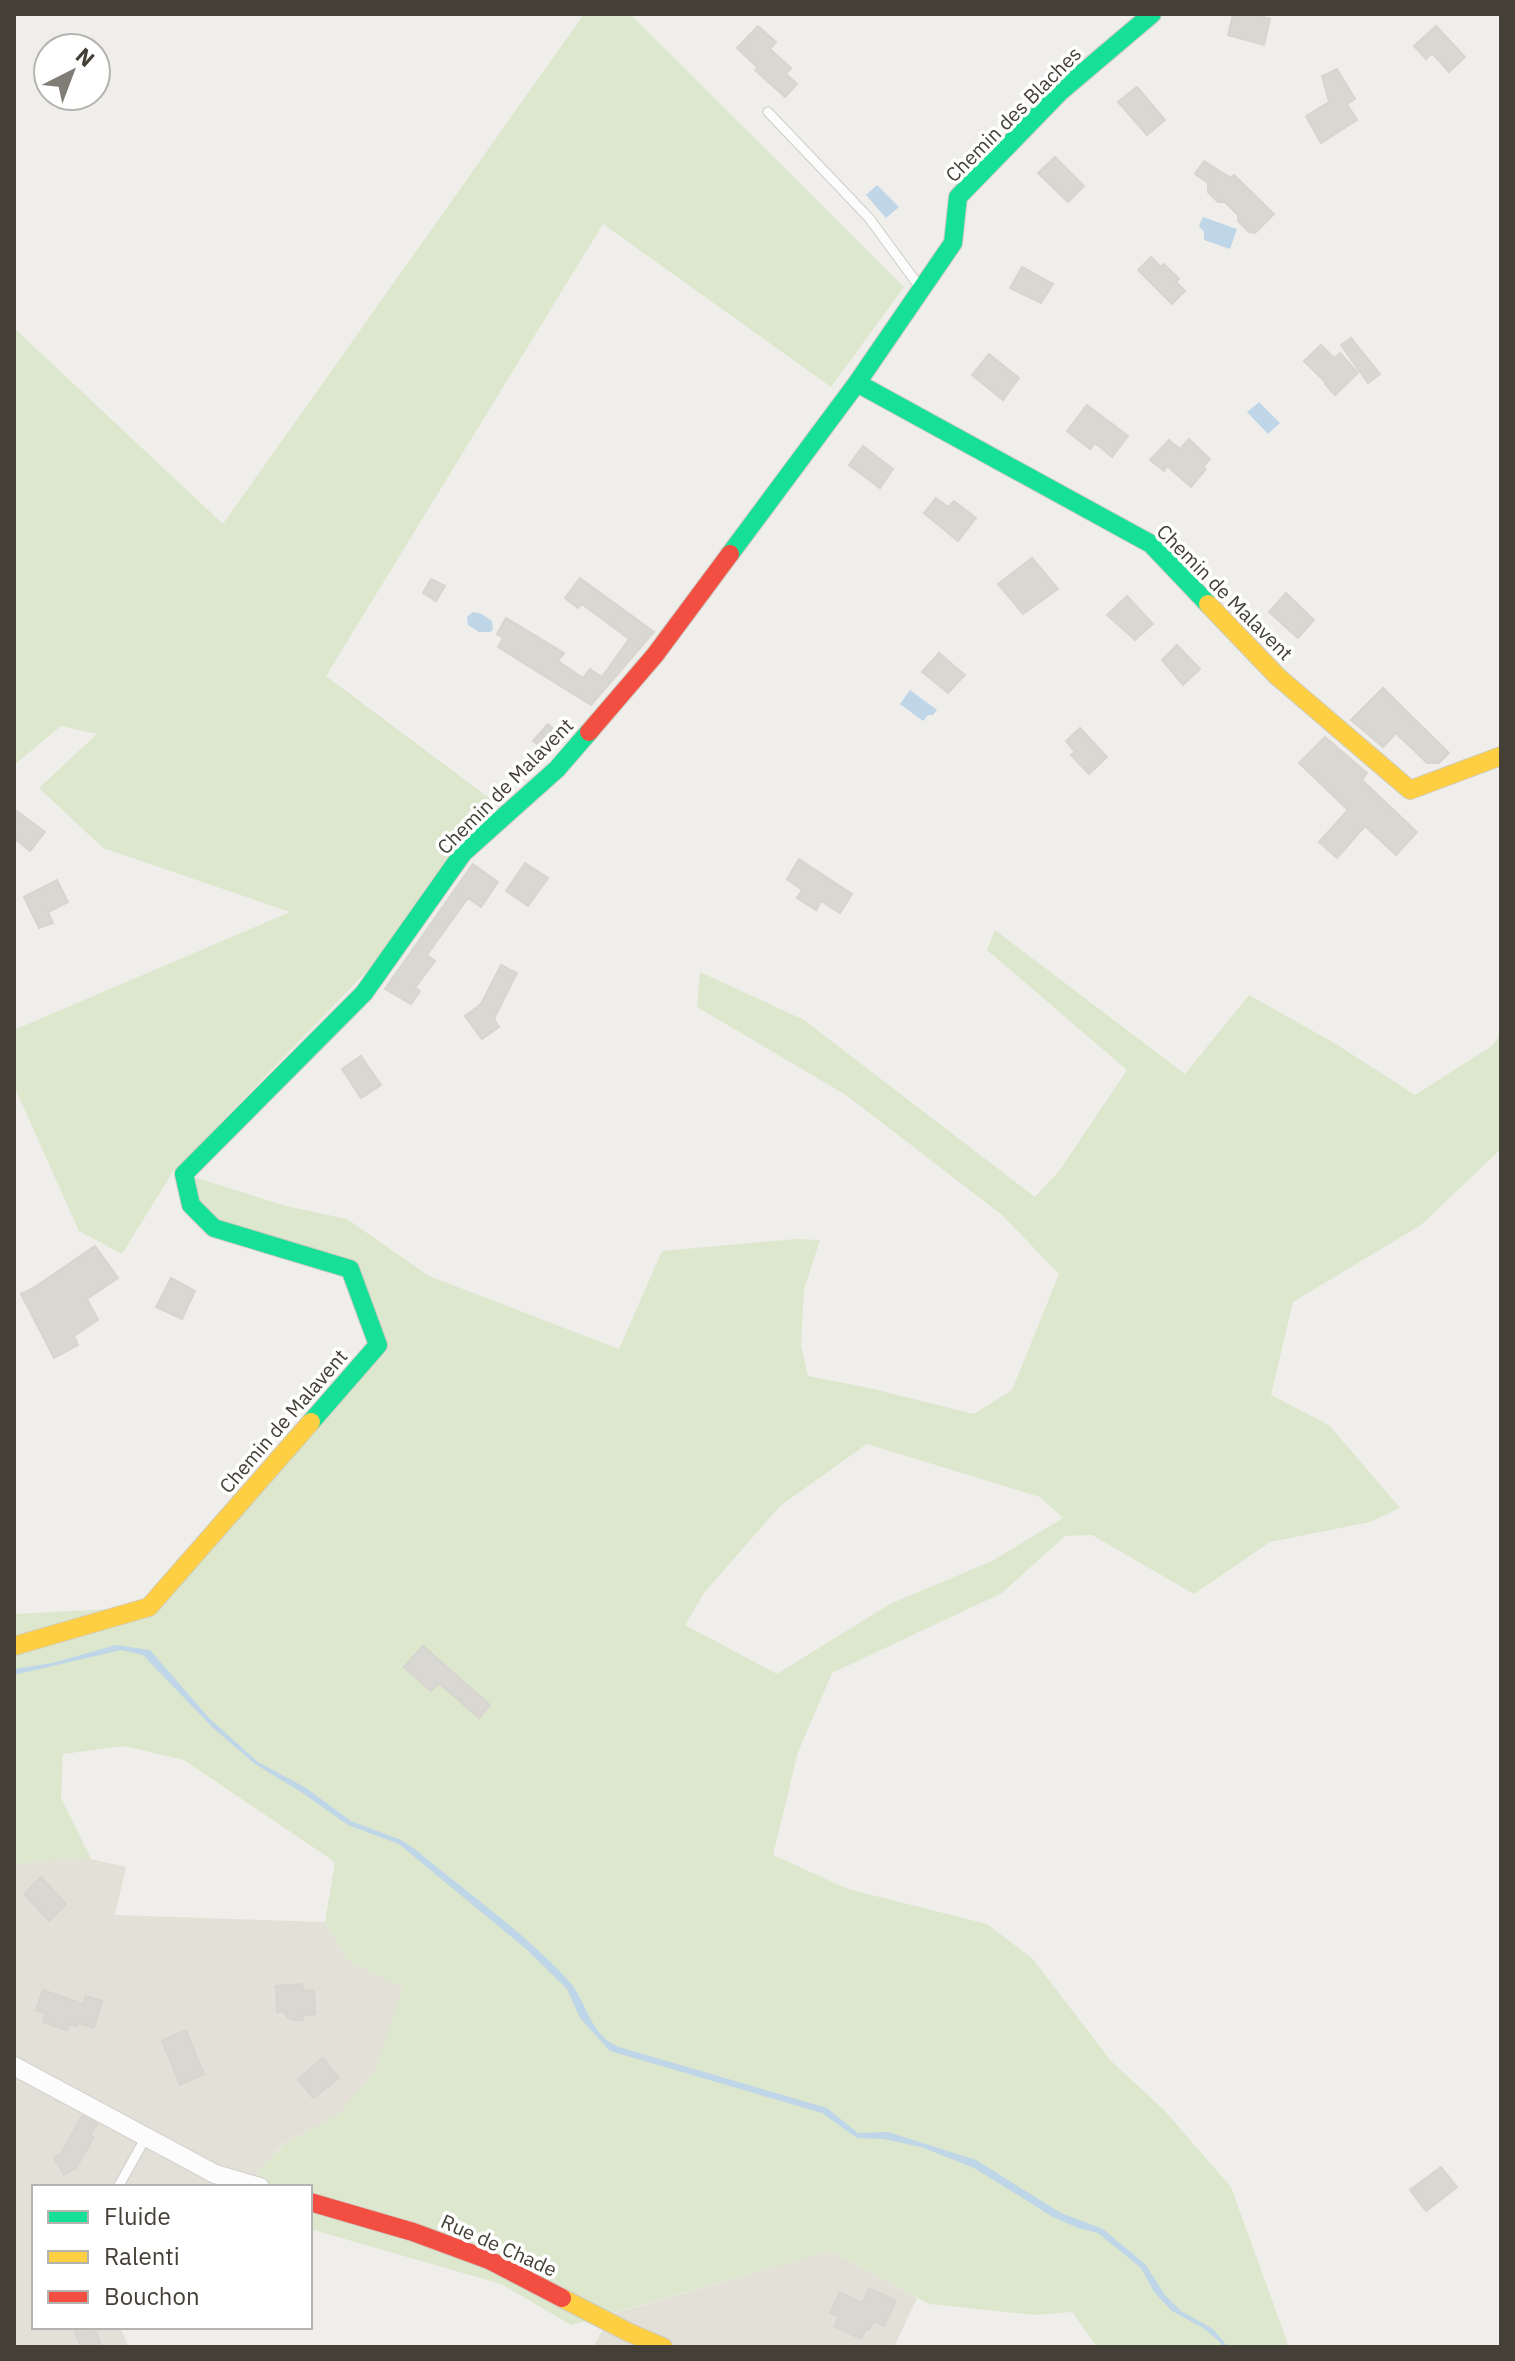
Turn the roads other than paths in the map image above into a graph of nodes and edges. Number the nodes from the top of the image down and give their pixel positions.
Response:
1 (1152, 14) edge
2 (768, 112) dead end
3 (921, 289) junction
4 (857, 383) junction
5 (1501, 756) edge
6 (14, 1646) edge
7 (14, 2066) edge
8 (146, 2137) junction
9 (119, 2185) edge
10 (253, 2185) edge
11 (312, 2203) edge
12 (663, 2347) edge

1 - 3 street, Chemin des Blaches
2 - 3 lane
3 - 4 street, Chemin des Blaches
4 - 5 street, Chemin de Malavent
4 - 6 street, Chemin de Malavent
7 - 8 street
8 - 9 lane
8 - 10 street
11 - 12 street, Rue de Chade

